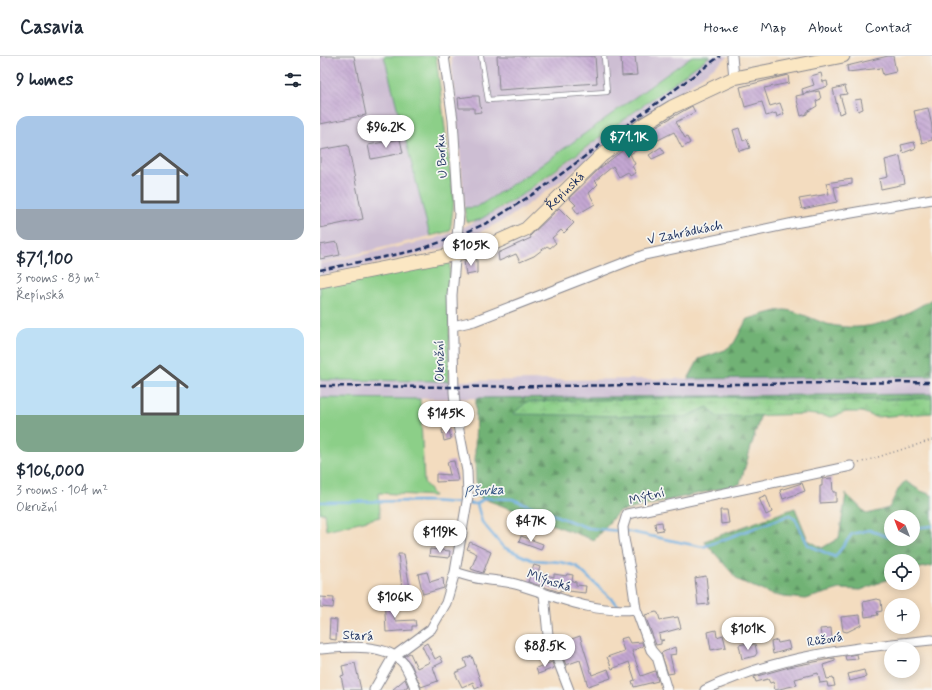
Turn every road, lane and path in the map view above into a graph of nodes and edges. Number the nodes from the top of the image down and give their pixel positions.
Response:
1 (444, 56) edge
2 (481, 56) edge
3 (604, 56) edge
4 (732, 56) edge
5 (843, 56) edge
6 (734, 78) junction
7 (932, 199) edge
8 (455, 254) junction
9 (320, 281) edge
10 (453, 326) junction
11 (932, 440) edge
12 (851, 466) joint
13 (455, 572) junction
14 (544, 594) junction
15 (636, 609) junction
16 (932, 640) edge
17 (320, 649) edge
18 (393, 657) junction
19 (374, 690) edge
20 (416, 690) edge
21 (569, 690) edge
22 (666, 690) edge
23 (705, 690) edge

1 - 8 street, U Borku
2 - 3 lane
4 - 6 street
5 - 6 street, Řepínská
6 - 8 street, Řepínská
7 - 10 street, V Zahrádkách
8 - 9 street, Řepínská
8 - 10 street, Okružní
10 - 13 street, Okružní
11 - 12 path
12 - 15 street, Mýtní
13 - 14 street, Mlýnská
13 - 18 street, Okružní
14 - 15 street, Mlýnská
14 - 21 street
15 - 22 street, Mýtní
16 - 23 street, Růžová
17 - 18 street, Stará
18 - 19 street, Okružní
18 - 20 street

